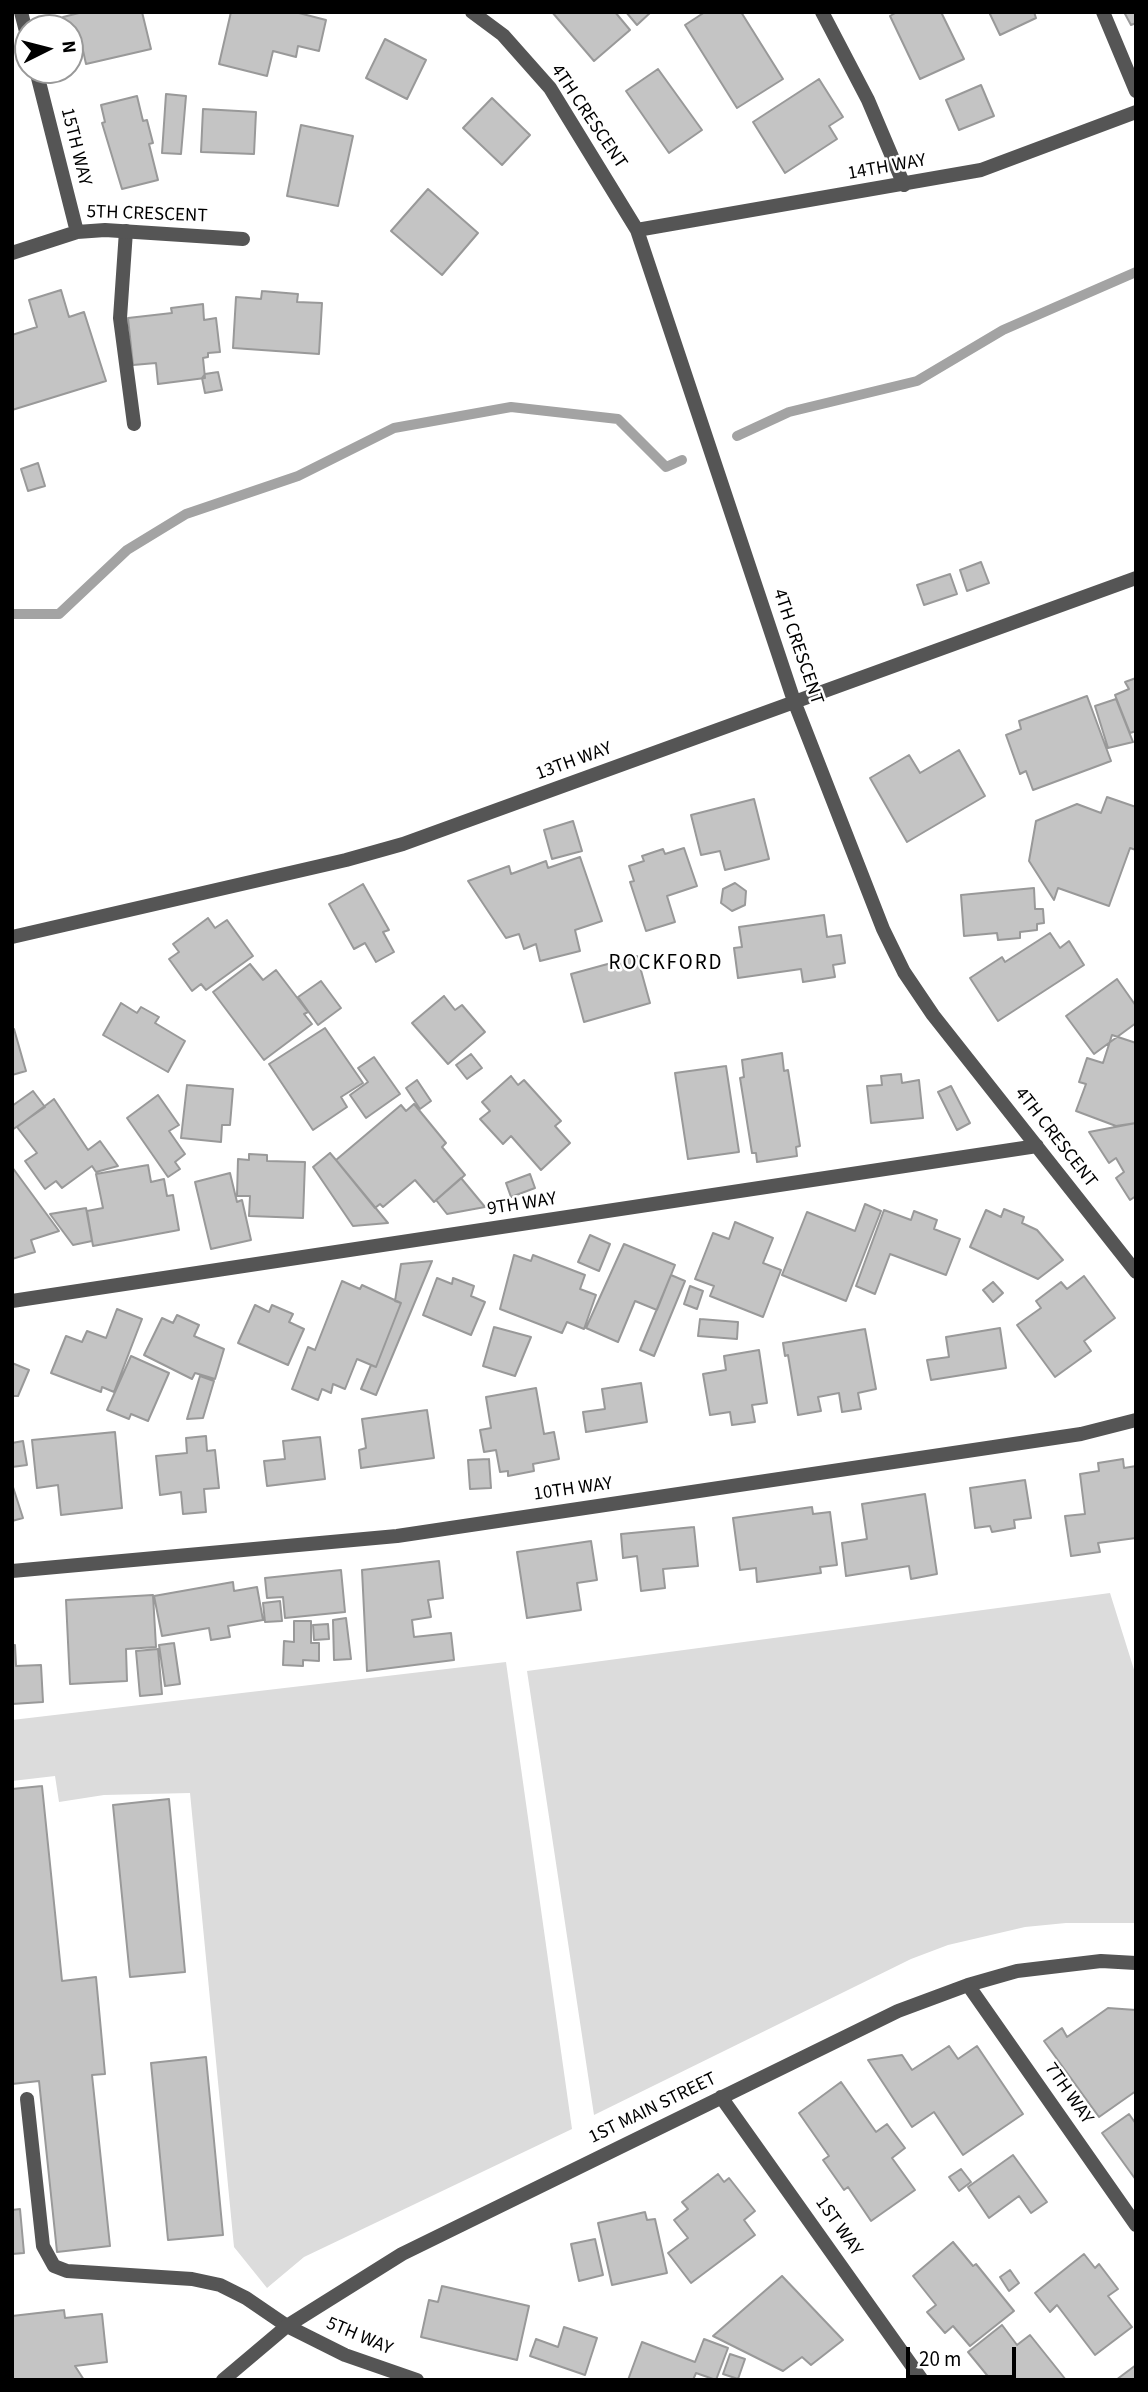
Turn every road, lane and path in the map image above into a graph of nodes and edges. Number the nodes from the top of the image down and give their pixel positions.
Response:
1 (472, 12) edge
2 (822, 12) edge
3 (1103, 12) edge
4 (40, 84) edge
5 (1136, 91) edge
6 (1136, 112) edge
7 (904, 185) junction
8 (637, 230) junction
9 (126, 231) junction
10 (77, 232) junction
11 (243, 239) dead end
12 (12, 253) edge
13 (134, 424) dead end
14 (1136, 579) edge
15 (794, 701) junction
16 (12, 937) edge
17 (1037, 1146) junction
18 (1136, 1272) edge
19 (12, 1301) edge
20 (1136, 1420) edge
21 (12, 1571) edge
22 (1136, 1963) edge
23 (968, 1985) junction
24 (721, 2097) junction
25 (27, 2099) dead end
26 (1136, 2225) edge
27 (287, 2326) junction
28 (223, 2380) edge
29 (417, 2380) edge
30 (922, 2380) edge

1 - 8 street, 4TH CRESCENT
2 - 7 street
3 - 5 street
4 - 10 street, 15TH WAY
6 - 7 street, 14TH WAY
7 - 8 street, 14TH WAY
8 - 15 street, 4TH CRESCENT
9 - 10 street, 5TH CRESCENT
9 - 11 street, 5TH CRESCENT
9 - 13 street
10 - 12 street, 5TH CRESCENT
14 - 15 street, 13TH WAY
15 - 16 street, 13TH WAY
15 - 17 street, 4TH CRESCENT
17 - 18 street, 4TH CRESCENT
17 - 19 street, 9TH WAY
20 - 21 street, 10TH WAY
22 - 23 street, 1ST MAIN STREET
23 - 24 street, 1ST MAIN STREET
23 - 26 street, 7TH WAY
24 - 27 street, 1ST MAIN STREET
24 - 30 street, 1ST WAY
25 - 27 street, 5TH WAY
27 - 28 street, 1ST MAIN STREET
27 - 29 street, 5TH WAY

